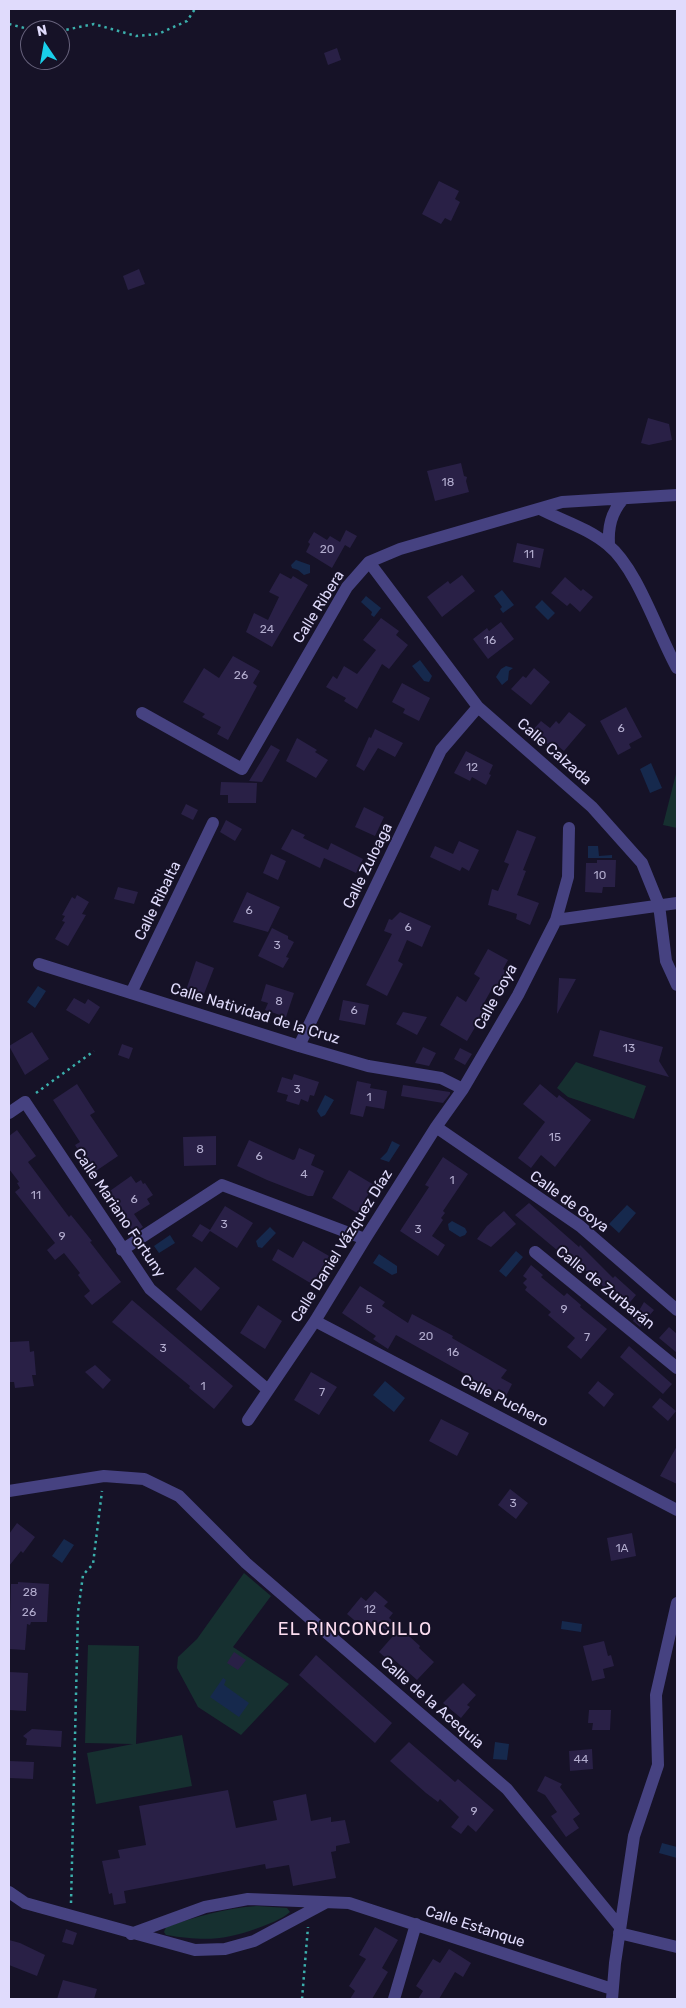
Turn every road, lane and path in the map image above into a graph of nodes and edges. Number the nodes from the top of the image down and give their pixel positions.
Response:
1 (195, 9) edge
2 (70, 29) edge
3 (677, 495) edge
4 (623, 499) junction
5 (540, 509) junction
6 (609, 546) junction
7 (369, 562) junction
8 (677, 668) edge
9 (478, 707) junction
10 (142, 713) dead end
11 (213, 823) dead end
12 (569, 828) dead end
13 (677, 903) edge
14 (658, 905) junction
15 (556, 920) junction
16 (39, 964) dead end
17 (677, 985) edge
18 (131, 993) junction
19 (299, 1046) junction
20 (94, 1051) dead end
21 (463, 1089) junction
22 (25, 1102) junction
23 (9, 1114) edge
24 (436, 1127) junction
25 (365, 1239) junction
26 (122, 1250) junction
27 (535, 1252) dead end
28 (677, 1310) edge
29 (315, 1321) junction
30 (677, 1368) edge
31 (268, 1390) junction
32 (248, 1420) dead end
33 (104, 1476) junction
34 (9, 1491) edge
35 (677, 1510) edge
36 (677, 1603) edge
37 (672, 1648) edge
38 (9, 1892) edge
39 (325, 1903) junction
40 (71, 1917) junction
41 (308, 1924) dead end
42 (416, 1924) junction
43 (620, 1930) junction
44 (132, 1934) junction
45 (677, 1947) edge
46 (612, 1994) edge
47 (302, 1999) edge
48 (394, 1999) edge

1 - 2 path
3 - 4 street, Calle Ribera
4 - 5 street, Calle Ribera
4 - 6 street
5 - 6 street
5 - 7 street, Calle Ribera
6 - 8 street
7 - 9 street, Calle Calzada
7 - 10 street, Calle Ribera
9 - 14 street, Calle Calzada
9 - 19 street, Calle Zuloaga
11 - 18 street, Calle Ribalta
12 - 15 street, Calle Goya
13 - 14 street
14 - 15 street
14 - 17 street, Calle Calzada
15 - 21 street, Calle Goya
16 - 18 street, Calle Natividad de la Cruz
18 - 19 street, Calle Natividad de la Cruz
19 - 21 street, Calle Natividad de la Cruz
20 - 22 path
21 - 24 street, Calle Daniel Vázquez Díaz
22 - 23 street
22 - 26 street, Calle Mariano Fortuny
24 - 25 street, Calle Daniel Vázquez Díaz
24 - 28 street, Calle de Goya
25 - 26 street
25 - 29 street, Calle Daniel Vázquez Díaz
26 - 31 street, Calle Mariano Fortuny
27 - 30 street, Calle de Zurbarán
29 - 31 street, Calle Daniel Vázquez Díaz
29 - 35 street, Calle Puchero
31 - 32 street, Calle Daniel Vázquez Díaz
33 - 34 street, Calle de la Acequia
33 - 40 path
33 - 43 street, Calle de la Acequia
36 - 37 street
37 - 43 street
38 - 40 street, Calle Estanque
39 - 42 street, Calle Estanque
39 - 44 street, Calle Estanque
39 - 44 street, Calle Estanque
40 - 44 street, Calle Estanque
41 - 47 path
42 - 46 street, Calle Estanque
42 - 48 street
43 - 45 street
43 - 46 street

